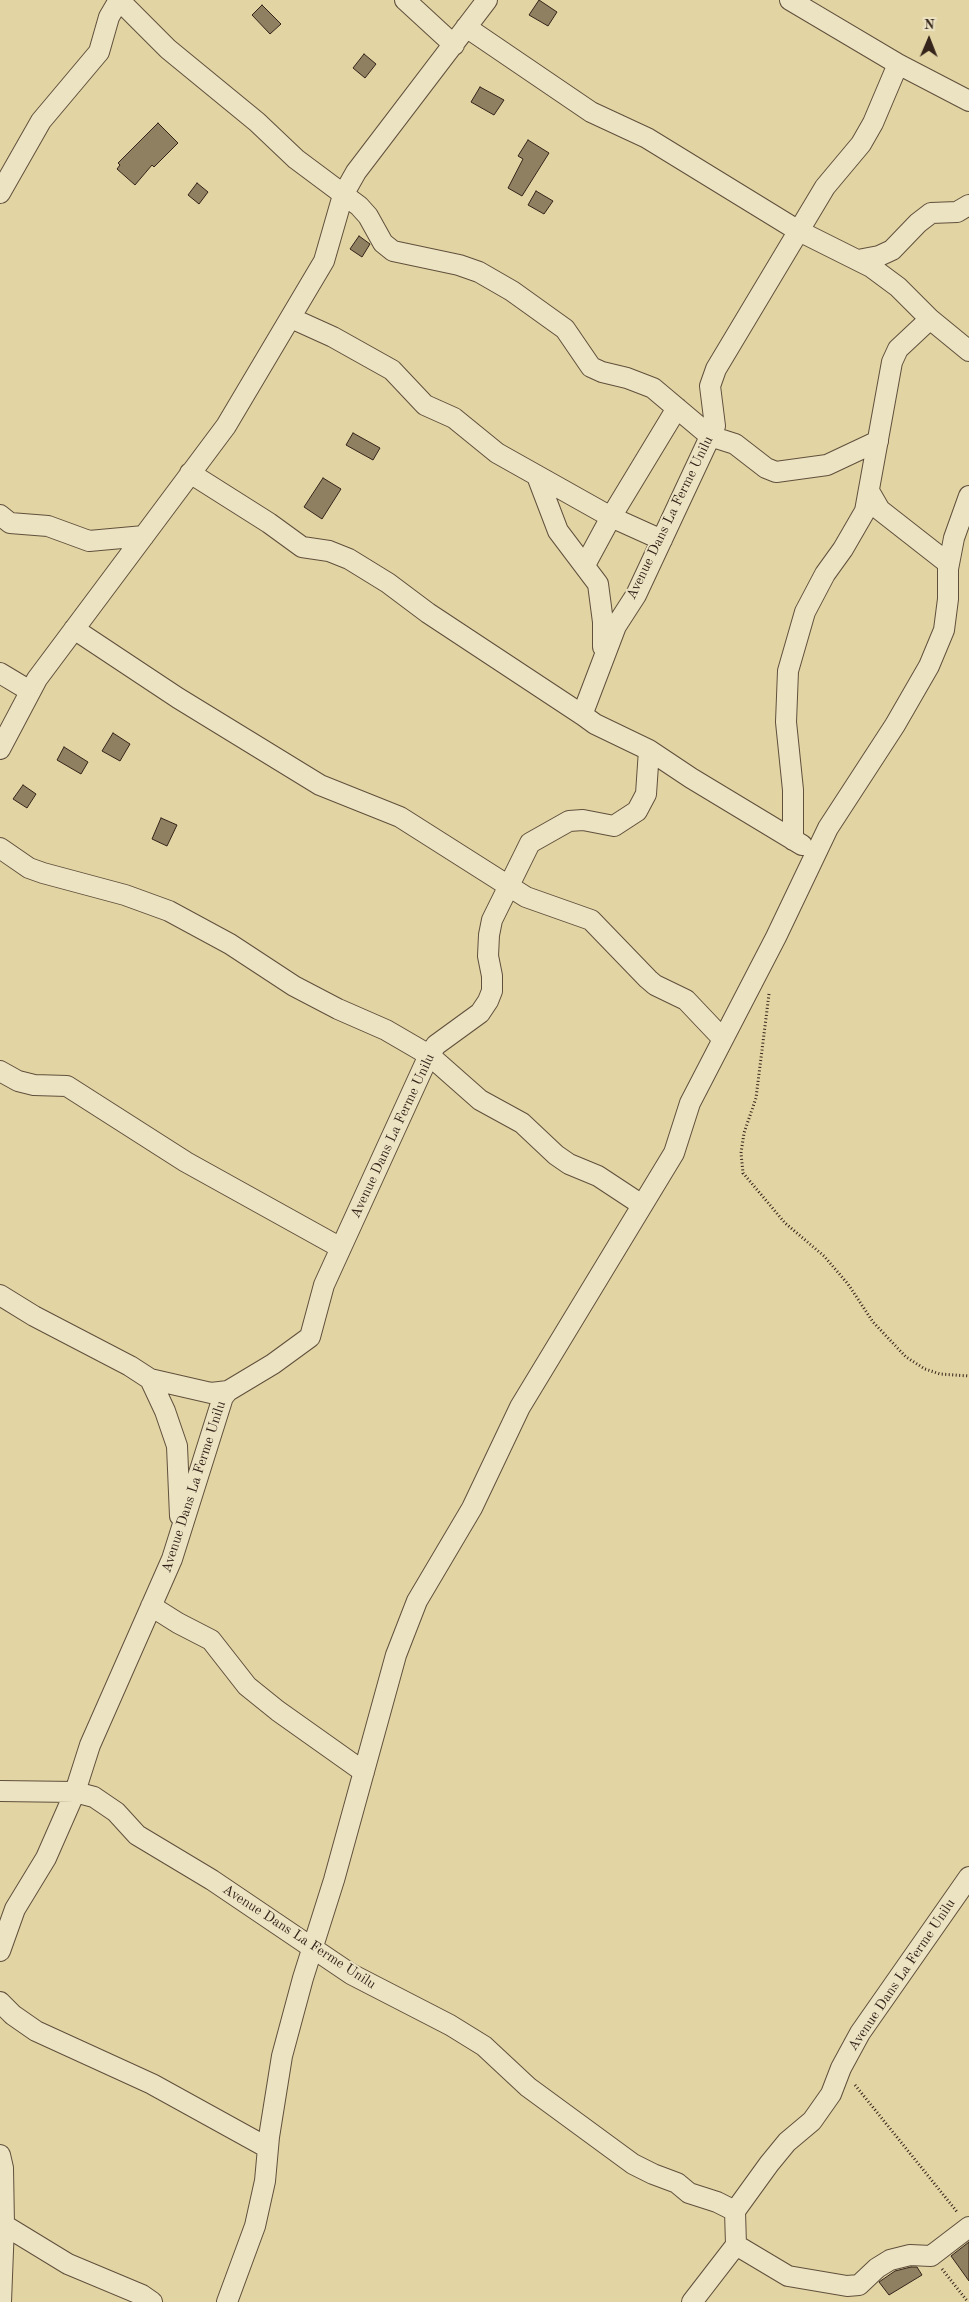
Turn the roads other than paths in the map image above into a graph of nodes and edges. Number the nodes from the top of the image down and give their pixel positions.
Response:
1 (119, 0) edge
2 (406, 0) edge
3 (487, 0) edge
4 (790, 0) edge
5 (466, 27) junction
6 (454, 45) junction
7 (898, 64) junction
8 (969, 101) edge
9 (0, 193) edge
10 (343, 195) junction
11 (969, 205) edge
12 (797, 230) junction
13 (858, 260) junction
14 (291, 318) junction
15 (930, 319) junction
16 (969, 351) edge
17 (677, 408) junction
18 (710, 436) junction
19 (878, 441) junction
20 (190, 473) junction
21 (537, 476) junction
22 (869, 491) junction
23 (969, 496) edge
24 (0, 515) edge
25 (611, 516) junction
26 (144, 536) junction
27 (662, 540) junction
28 (949, 564) junction
29 (585, 565) junction
30 (74, 629) junction
31 (602, 666) junction
32 (0, 673) edge
33 (30, 691) junction
34 (584, 716) junction
35 (0, 749) edge
36 (650, 750) junction
37 (793, 840) junction
38 (0, 848) edge
39 (816, 853) junction
40 (510, 884) junction
41 (722, 1038) junction
42 (429, 1055) junction
43 (0, 1071) edge
44 (642, 1205) junction
45 (341, 1248) junction
46 (0, 1295) edge
47 (150, 1379) junction
48 (228, 1390) junction
49 (181, 1530) junction
50 (151, 1606) junction
51 (364, 1772) junction
52 (0, 1780) edge
53 (8, 1792) edge
54 (75, 1792) junction
55 (969, 1877) edge
56 (314, 1948) junction
57 (0, 1951) edge
58 (0, 2002) edge
59 (268, 2148) junction
60 (0, 2155) edge
61 (735, 2211) junction
62 (4, 2225) junction
63 (969, 2227) edge
64 (736, 2245) junction
65 (1, 2302) edge
66 (152, 2302) edge
67 (227, 2302) edge
68 (692, 2302) edge

1 - 9 street
1 - 10 street
2 - 6 street
3 - 5 street
4 - 7 street
5 - 6 street
5 - 12 street
6 - 10 street
7 - 8 street
7 - 12 street, Avenue Dans La Ferme Unilu
10 - 14 street
10 - 17 street
11 - 13 street
12 - 13 street
12 - 18 street, Avenue Dans La Ferme Unilu
13 - 15 street
14 - 20 street
14 - 21 street
15 - 16 street
15 - 19 street
17 - 18 street
17 - 25 street
18 - 19 street
18 - 27 street, Avenue Dans La Ferme Unilu
19 - 22 street
20 - 26 street
20 - 34 street
21 - 25 street
21 - 29 street
22 - 28 street
22 - 37 street
23 - 28 street
24 - 26 street
25 - 27 street
25 - 29 street
26 - 30 street
27 - 31 street, Avenue Dans La Ferme Unilu
28 - 39 street
29 - 31 street
30 - 33 street
30 - 40 street
31 - 34 street, Avenue Dans La Ferme Unilu
32 - 33 street
33 - 35 street
34 - 36 street
36 - 37 street
36 - 40 street, Avenue Dans La Ferme Unilu
37 - 39 street
38 - 42 street
39 - 41 street
40 - 41 street
40 - 42 street, Avenue Dans La Ferme Unilu
41 - 44 street
42 - 44 street
42 - 45 street, Avenue Dans La Ferme Unilu
43 - 45 street
44 - 51 street
45 - 48 street, Avenue Dans La Ferme Unilu
46 - 47 street
47 - 48 street
47 - 49 street
48 - 49 street, Avenue Dans La Ferme Unilu
49 - 50 street, Avenue Dans La Ferme Unilu
50 - 51 street
50 - 54 street, Avenue Dans La Ferme Unilu
51 - 56 street
52 - 53 street
53 - 54 street
54 - 56 street, Avenue Dans La Ferme Unilu
54 - 57 street, Avenue Dans La Ferme Unilu
55 - 61 street, Avenue Dans La Ferme Unilu
56 - 59 street
56 - 61 street, Avenue Dans La Ferme Unilu
58 - 59 street
59 - 67 street
60 - 62 street
61 - 64 street
62 - 65 street
62 - 66 street
63 - 64 street
64 - 68 street

